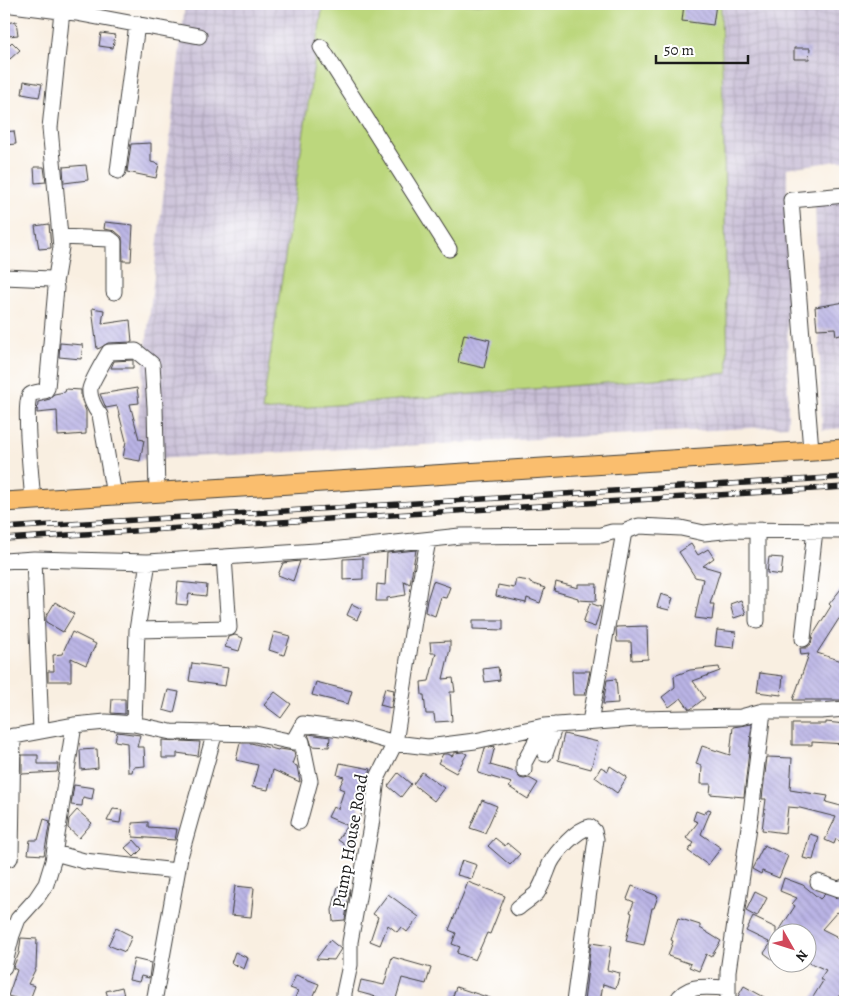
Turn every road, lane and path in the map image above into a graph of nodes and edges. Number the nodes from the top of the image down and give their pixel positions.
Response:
1 (4, 4) edge
2 (62, 11) junction
3 (137, 24) junction
4 (199, 36) dead end
5 (321, 47) dead end
6 (118, 171) dead end
7 (845, 195) edge
8 (60, 238) junction
9 (449, 249) dead end
10 (4, 277) edge
11 (55, 283) junction
12 (114, 292) dead end
13 (845, 449) edge
14 (810, 450) junction
15 (157, 493) junction
16 (114, 495) junction
17 (33, 500) junction
18 (4, 502) edge
19 (815, 530) junction
20 (845, 530) edge
21 (757, 531) junction
22 (624, 532) junction
23 (428, 540) junction
24 (224, 557) junction
25 (34, 559) junction
26 (4, 562) edge
27 (148, 562) junction
28 (757, 620) dead end
29 (137, 630) junction
30 (803, 639) dead end
31 (845, 709) edge
32 (763, 711) junction
33 (590, 722) junction
34 (134, 724) junction
35 (74, 725) junction
36 (549, 725) junction
37 (41, 731) junction
38 (215, 732) junction
39 (9, 737) edge
40 (293, 742) junction
41 (395, 743) junction
42 (545, 754) dead end
43 (524, 770) dead end
44 (299, 822) dead end
45 (54, 853) junction
46 (4, 860) edge
47 (177, 871) junction
48 (818, 882) dead end
49 (845, 888) edge
50 (518, 908) dead end
51 (11, 918) edge
52 (4, 967) edge
53 (728, 995) edge
54 (154, 1002) edge
55 (344, 1002) edge
56 (574, 1002) edge
57 (676, 1002) edge

1 - 2 street
2 - 3 street
2 - 8 street
3 - 4 street
3 - 6 street
5 - 9 street
7 - 14 street
8 - 11 street
8 - 12 street
10 - 11 street
11 - 17 street
13 - 14 main road
14 - 15 main road
15 - 16 main road
15 - 16 street
16 - 17 main road
17 - 18 main road
19 - 20 street
19 - 21 street
19 - 30 street
21 - 22 street
21 - 28 street
22 - 23 street
22 - 33 street
23 - 24 street
23 - 41 street, Pump House Road
24 - 27 street
24 - 29 street
25 - 26 street
25 - 27 street
25 - 37 street
27 - 29 street
29 - 34 street
31 - 32 street
32 - 33 street
32 - 53 street
33 - 36 street
34 - 35 street
34 - 38 street
35 - 37 street
35 - 45 street
36 - 41 street
36 - 42 street
36 - 43 street
37 - 39 street
38 - 40 street
38 - 47 street
39 - 46 street
40 - 41 street
40 - 44 street
41 - 55 street, Pump House Road
45 - 47 street
45 - 51 street
47 - 54 street
48 - 49 street
50 - 56 street
51 - 52 street
53 - 57 street

